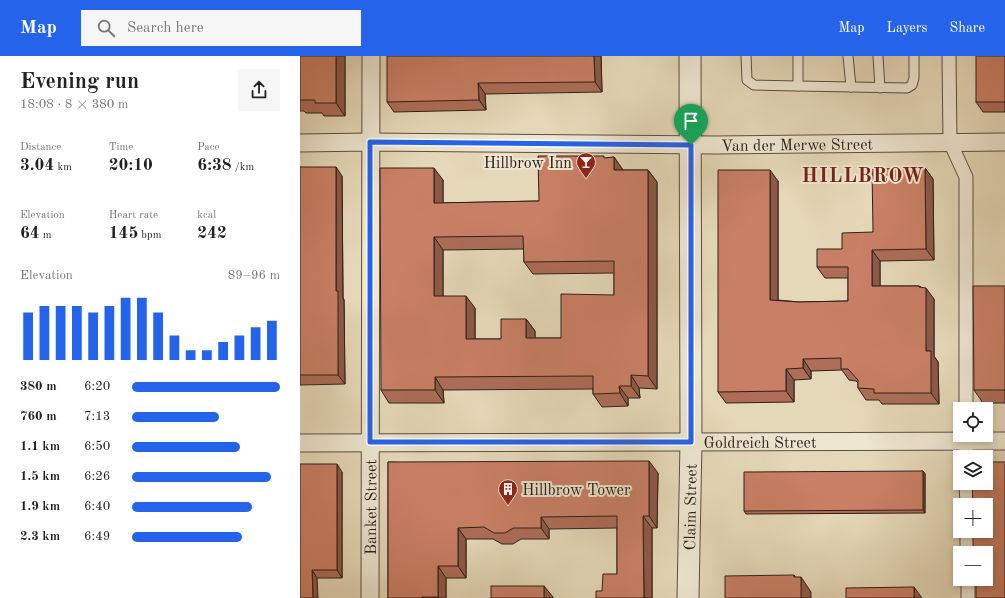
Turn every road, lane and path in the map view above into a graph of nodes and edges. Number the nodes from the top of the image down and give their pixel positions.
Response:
1 (371, 56) edge
2 (690, 56) edge
3 (746, 56) edge
4 (798, 56) edge
5 (848, 56) edge
6 (878, 56) edge
7 (914, 56) edge
8 (949, 56) edge
9 (798, 86) junction
10 (851, 87) junction
11 (880, 88) junction
12 (370, 142) junction
13 (950, 142) junction
14 (1005, 142) edge
15 (300, 143) edge
16 (691, 145) junction
17 (966, 402) edge
18 (1005, 441) edge
19 (370, 442) junction
20 (691, 442) junction
21 (300, 443) edge
22 (966, 444) edge
23 (968, 586) edge
24 (370, 598) edge
25 (688, 598) edge
26 (968, 598) edge

1 - 12 street, Banket Street
2 - 16 street, Claim Street
3 - 9 lane
4 - 9 lane
5 - 10 lane
6 - 11 lane
7 - 11 lane
8 - 13 street
9 - 10 lane
10 - 11 lane
12 - 15 street, Van der Merwe Street
12 - 16 street, Van der Merwe Street
12 - 19 street, Banket Street
13 - 14 street, Van der Merwe Street
13 - 16 street, Van der Merwe Street
13 - 17 street
16 - 20 street, Claim Street
18 - 22 street, Goldreich Street
19 - 20 street, Goldreich Street
19 - 21 street, Goldreich Street
19 - 24 street, Banket Street
20 - 22 street, Goldreich Street
20 - 25 street, Claim Street
23 - 26 street

